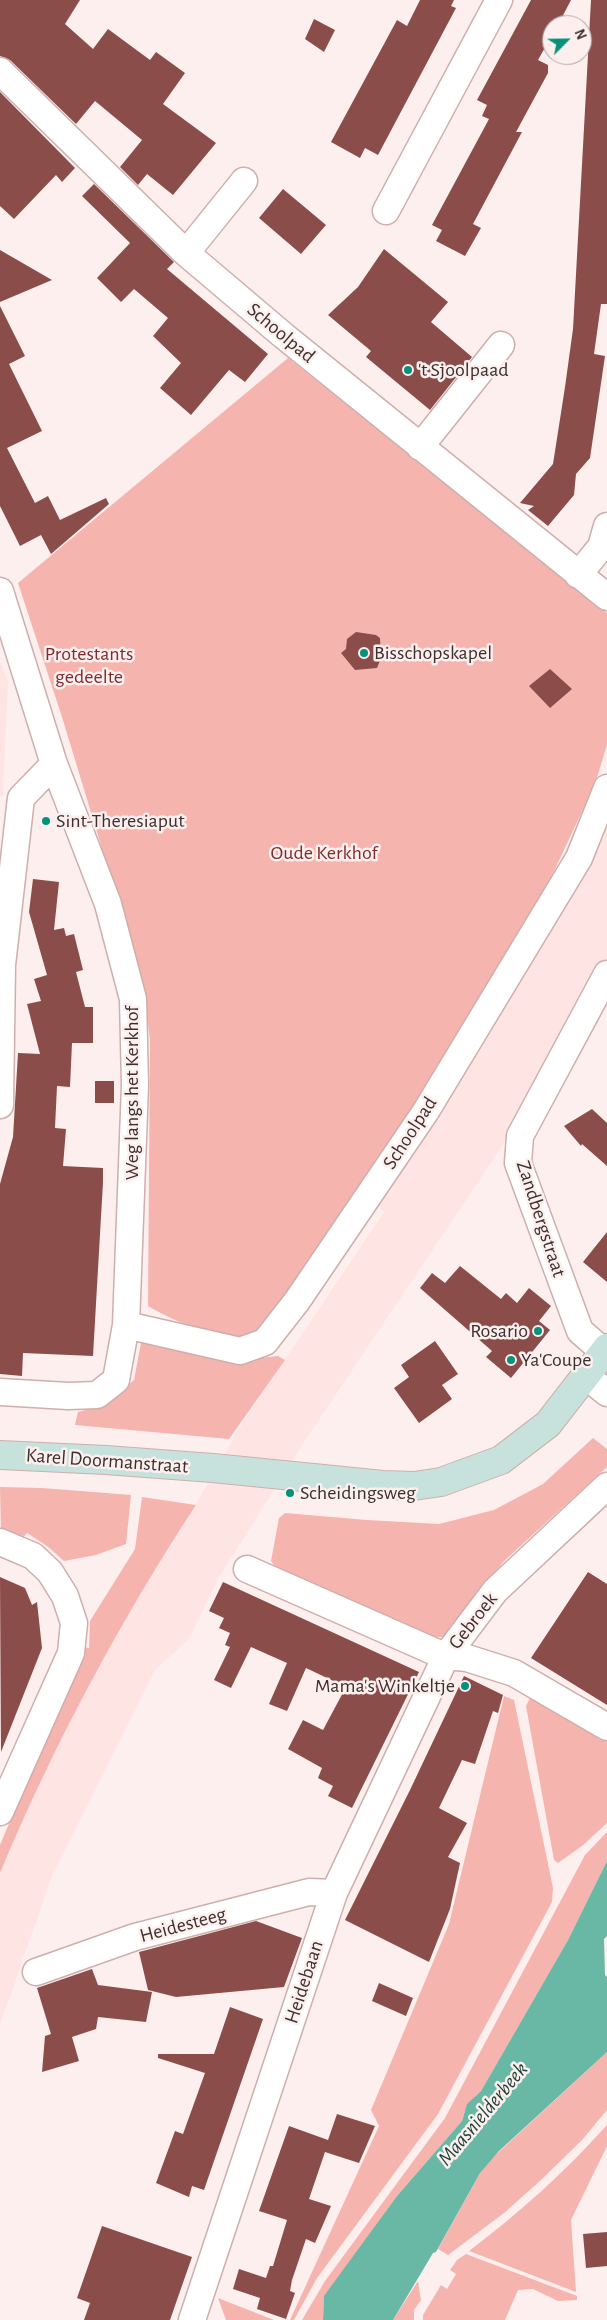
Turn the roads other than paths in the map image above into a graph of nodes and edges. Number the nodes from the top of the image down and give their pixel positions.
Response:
1 (499, 0) edge
2 (0, 71) edge
3 (244, 181) dead end
4 (386, 211) dead end
5 (186, 253) junction
6 (501, 345) dead end
7 (420, 447) junction
8 (607, 526) edge
9 (578, 575) junction
10 (0, 591) edge
11 (607, 597) edge
12 (54, 764) junction
13 (607, 788) edge
14 (1, 965) edge
15 (607, 974) edge
16 (0, 1105) edge
17 (126, 1325) junction
18 (606, 1350) edge
19 (586, 1376) junction
20 (0, 1392) edge
21 (607, 1393) edge
22 (0, 1455) edge
23 (607, 1486) edge
24 (0, 1542) edge
25 (246, 1569) dead end
26 (446, 1656) junction
27 (607, 1727) edge
28 (0, 1812) edge
29 (334, 1893) junction
30 (36, 1972) dead end
31 (192, 2320) edge

1 - 4 street
2 - 5 street, Schoolpad
3 - 5 street
5 - 7 street, Schoolpad
6 - 7 street
7 - 9 street, Schoolpad
8 - 9 street
9 - 11 street, Schoolpad
10 - 12 street, Weg langs het Kerkhof
12 - 14 street
12 - 17 street, Weg langs het Kerkhof
13 - 17 street, Schoolpad
14 - 16 street
15 - 18 street, Zandbergstraat
17 - 20 street, Weg langs het Kerkhof
18 - 19 main road, Karel Doormanstraat
19 - 21 street
19 - 22 main road, Karel Doormanstraat
23 - 26 street, Gebroek
24 - 28 street
25 - 26 street
26 - 27 street, Gebroek
26 - 29 street, Heidebaan
29 - 30 street, Heidesteeg
29 - 31 street, Heidebaan

